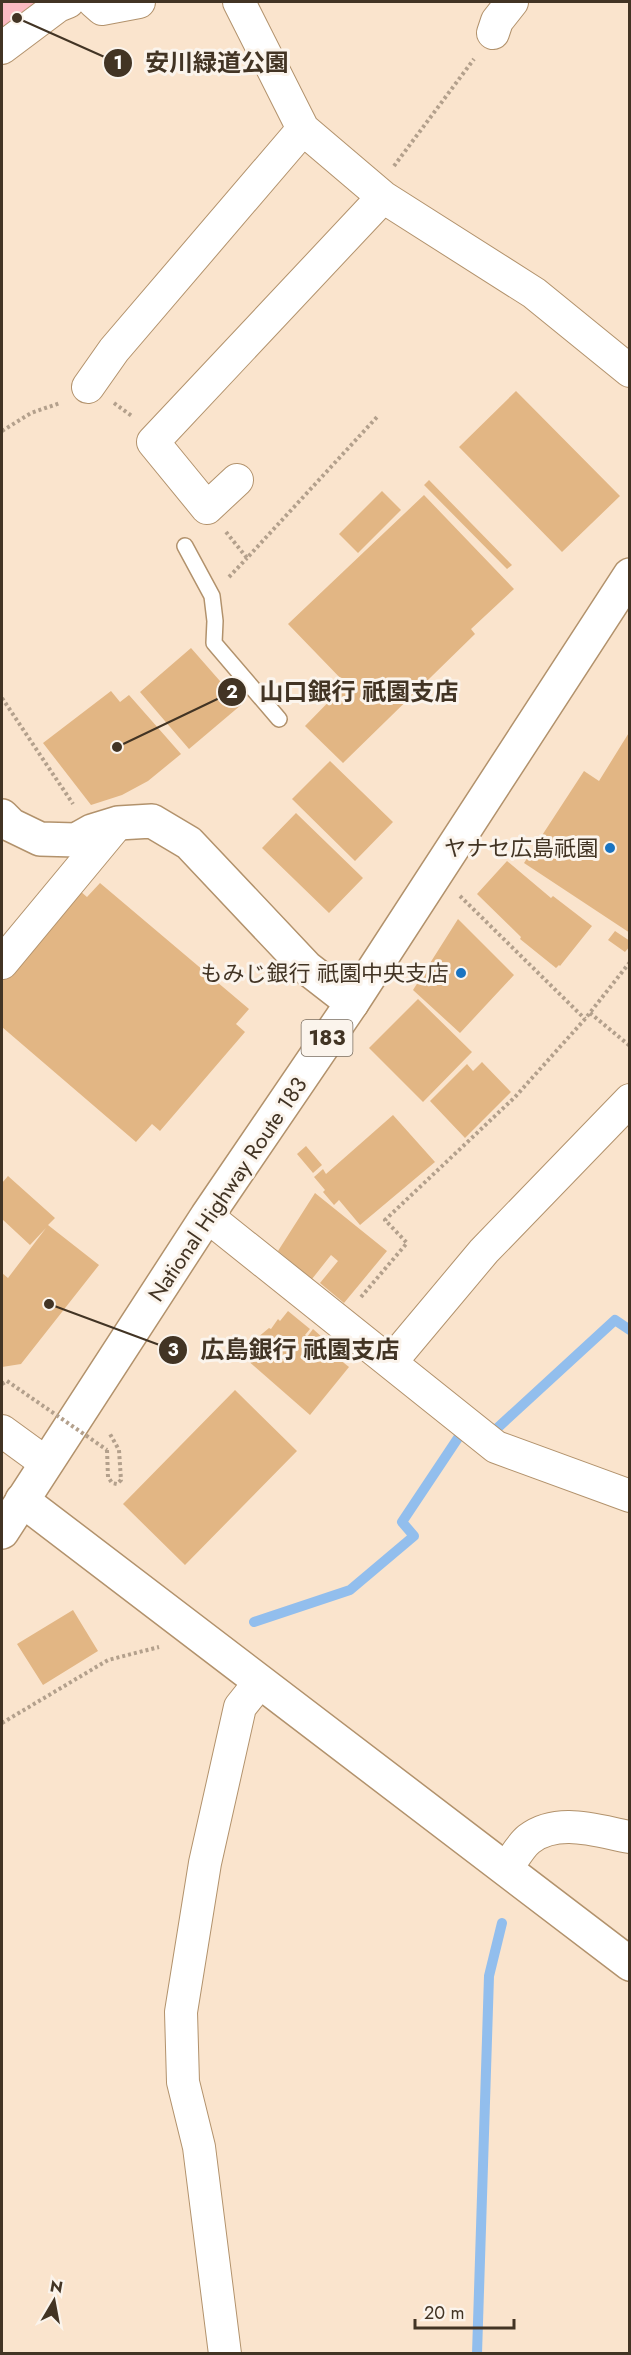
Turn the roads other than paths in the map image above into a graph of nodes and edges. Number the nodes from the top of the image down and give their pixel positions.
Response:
1 (68, 2) edge
2 (94, 2) edge
3 (140, 2) edge
4 (239, 2) edge
5 (512, 2) edge
6 (493, 33) road end
7 (2, 48) edge
8 (303, 129) junction
9 (380, 194) junction
10 (630, 371) edge
11 (88, 387) dead end
12 (237, 480) dead end
13 (184, 546) dead end
14 (630, 575) edge
15 (279, 719) dead end
16 (2, 816) edge
17 (118, 823) junction
18 (2, 963) edge
19 (352, 1003) junction
20 (630, 1100) edge
21 (207, 1216) junction
22 (391, 1362) junction
23 (2, 1431) edge
24 (46, 1463) junction
25 (630, 1496) edge
26 (22, 1500) junction
27 (2, 1532) edge
28 (260, 1682) junction
29 (630, 1837) edge
30 (506, 1869) junction
31 (630, 1964) edge
32 (225, 2354) edge

1 - 7 street
2 - 3 street
4 - 8 street
5 - 6 street
8 - 9 street
8 - 11 street
9 - 10 street
9 - 12 street
13 - 15 lane
14 - 19 main road, National Highway Route 183 / 183
16 - 17 main road
17 - 18 street
17 - 19 main road
19 - 21 main road, National Highway Route 183 / 183
20 - 22 street
21 - 22 street
21 - 24 main road, National Highway Route 183 / 183
22 - 25 street
23 - 24 street
24 - 26 main road, National Highway Route 183 / 183
26 - 27 main road, National Highway Route 183 / 183
26 - 28 main road
28 - 30 main road
28 - 32 street
29 - 30 street
30 - 31 main road

